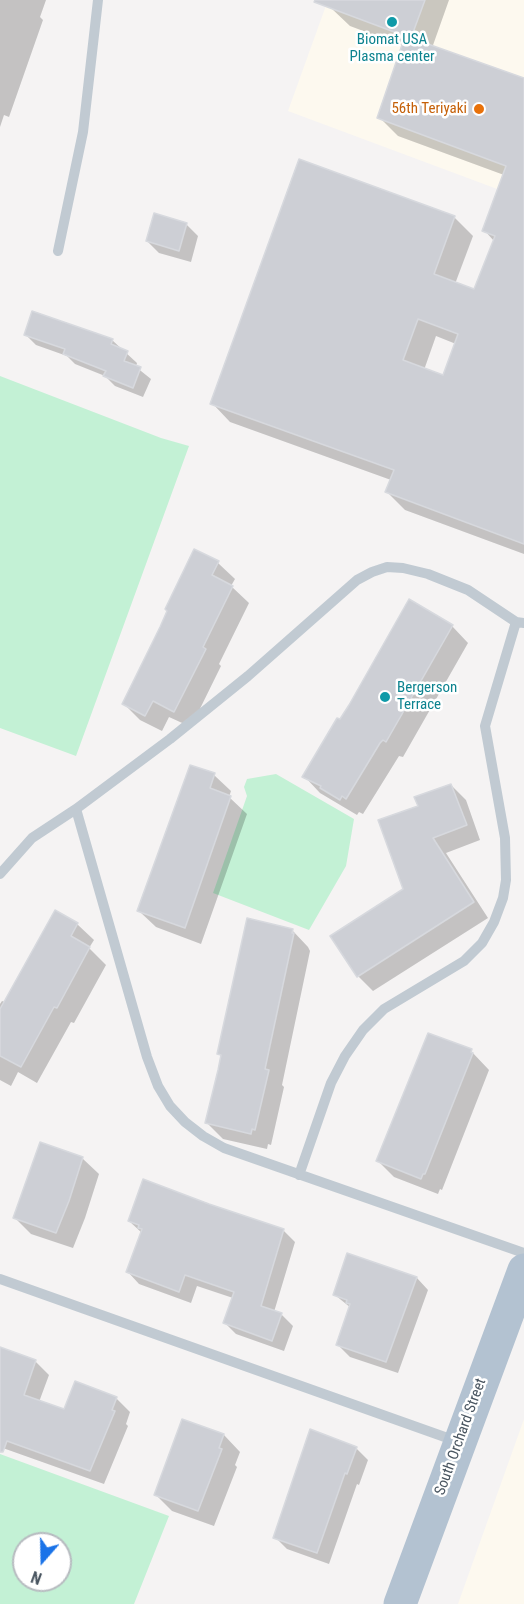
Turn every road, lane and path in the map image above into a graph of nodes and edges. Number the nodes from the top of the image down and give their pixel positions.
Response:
1 (98, 0) edge
2 (58, 252) dead end
3 (520, 622) edge
4 (76, 809) junction
5 (0, 874) edge
6 (299, 1175) junction
7 (524, 1253) edge
8 (524, 1270) edge
9 (0, 1279) edge
10 (459, 1442) junction
11 (400, 1604) edge

1 - 2 lane
3 - 4 lane
3 - 6 lane
4 - 5 lane
4 - 6 lane
6 - 7 lane
8 - 10 main road, South Orchard Street
9 - 10 lane
10 - 11 main road, South Orchard Street

